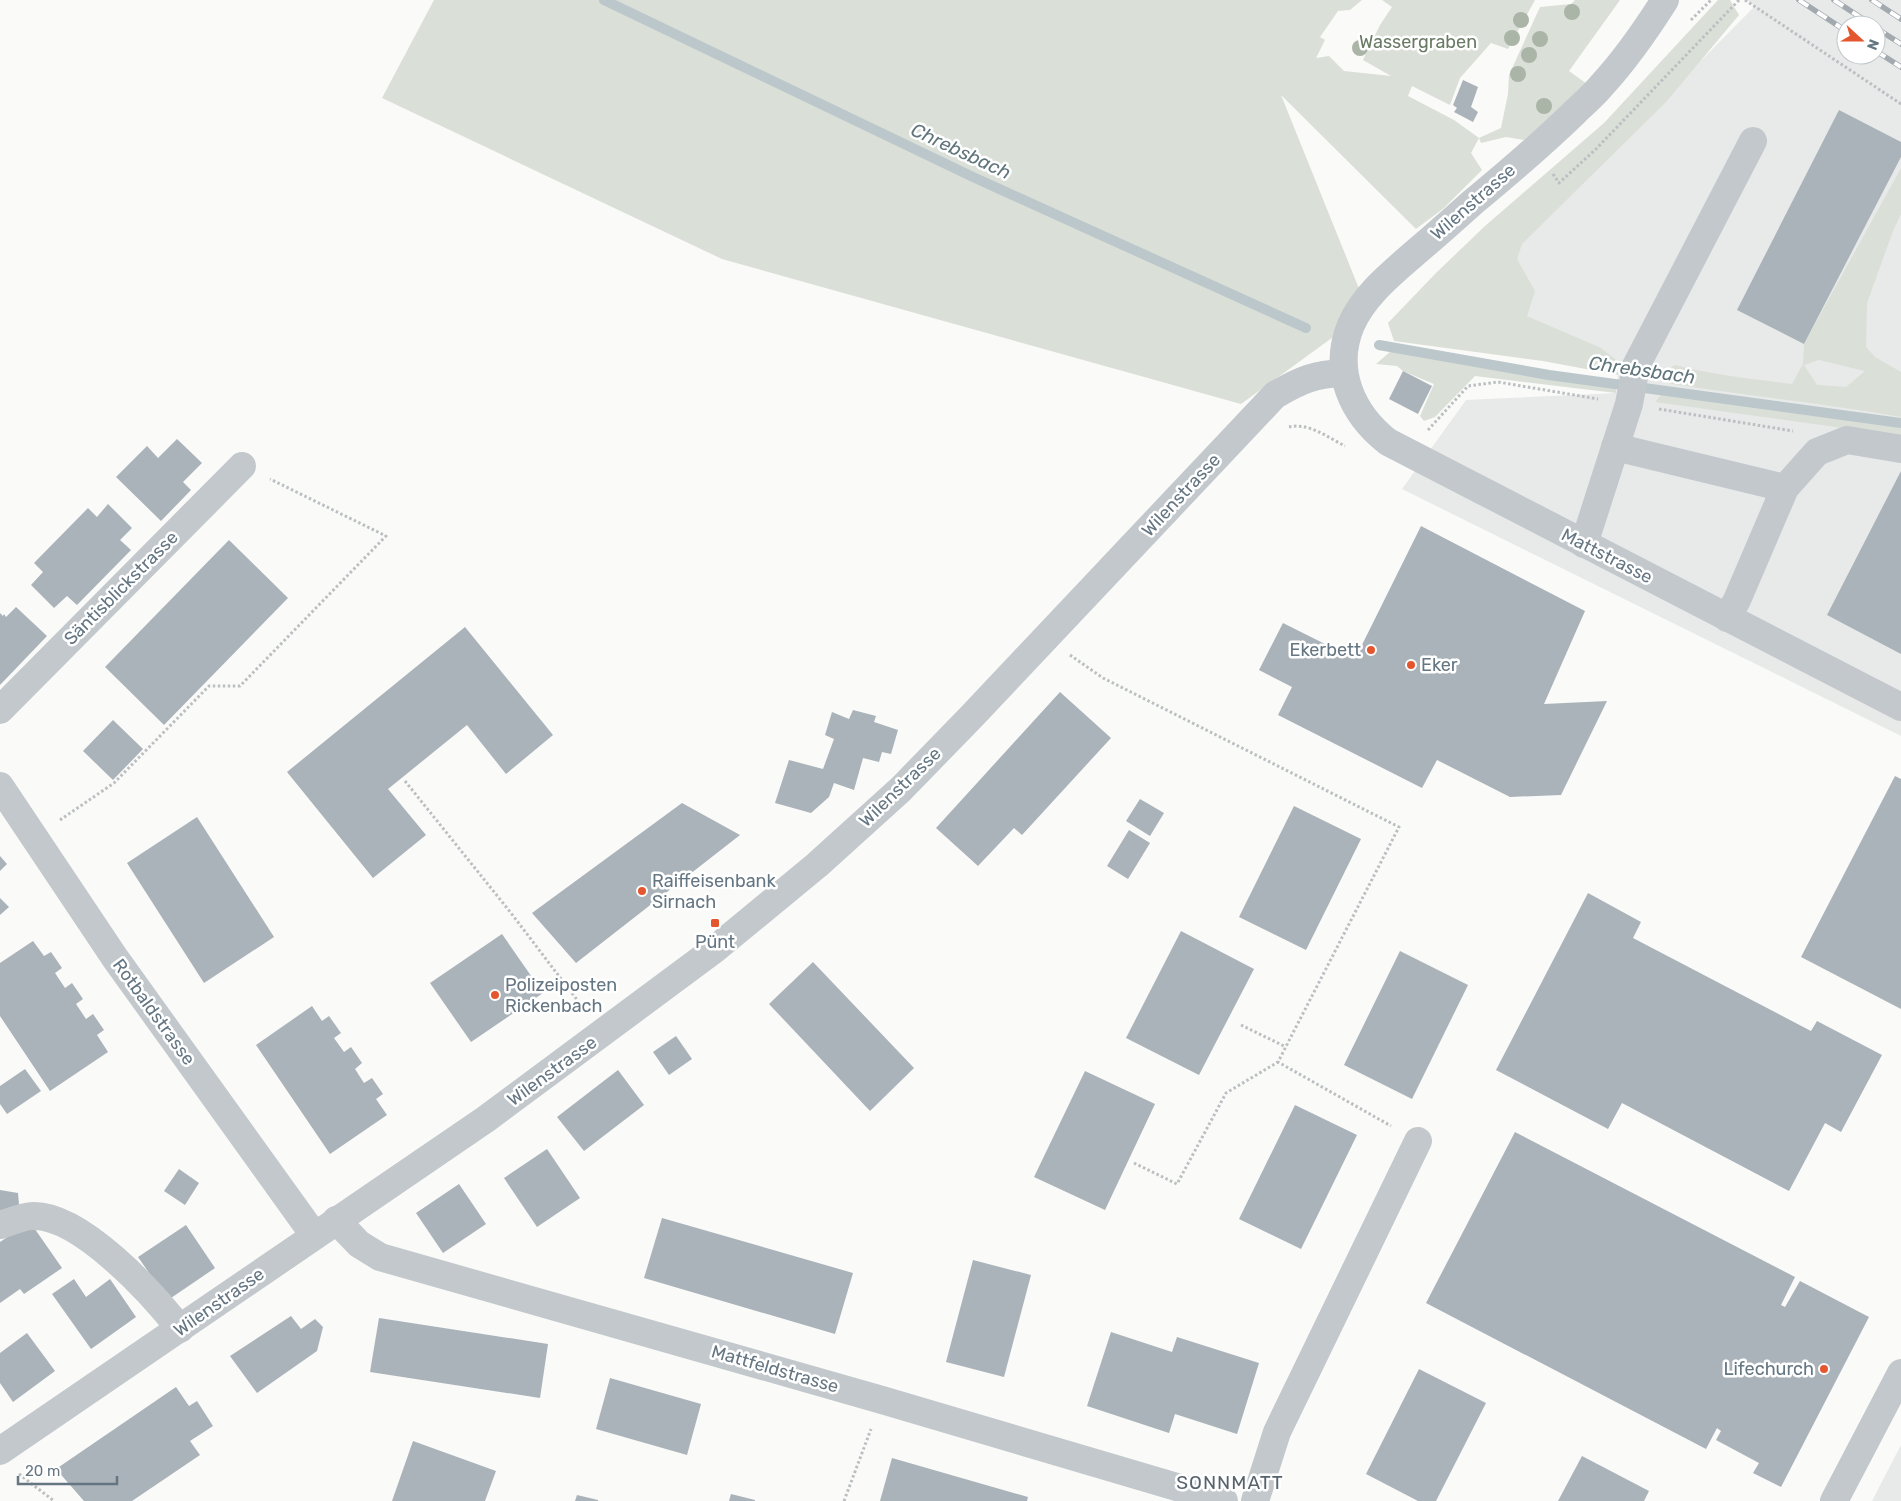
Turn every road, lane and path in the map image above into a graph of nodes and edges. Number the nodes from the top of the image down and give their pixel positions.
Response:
1 (1665, 0) edge
2 (1739, 0) edge
3 (1745, 0) edge
4 (1901, 104) edge
5 (1753, 141) dead end
6 (1550, 170) dead end
7 (1344, 374) junction
8 (1615, 447) junction
9 (1901, 449) edge
10 (242, 466) joint
11 (1785, 488) junction
12 (1584, 544) junction
13 (1727, 618) junction
14 (1067, 653) dead end
15 (1901, 707) edge
16 (0, 710) edge
17 (405, 781) dead end
18 (0, 786) edge
19 (34, 838) junction
20 (586, 1012) dead end
21 (1241, 1025) dead end
22 (1286, 1047) junction
23 (1278, 1062) junction
24 (1418, 1141) joint
25 (1134, 1163) dead end
26 (336, 1220) junction
27 (0, 1226) edge
28 (314, 1235) junction
29 (180, 1329) junction
30 (1901, 1374) edge
31 (882, 1400) junction
32 (8, 1461) edge
33 (54, 1501) edge
34 (844, 1501) edge
35 (1224, 1501) edge
36 (1255, 1501) edge
37 (1834, 1501) edge

1 - 7 street, Wilenstrasse
2 - 6 path
3 - 4 path
5 - 8 street
7 - 12 street, Mattstrasse
7 - 26 street, Wilenstrasse
8 - 11 street
8 - 12 street
9 - 11 street
10 - 16 street, Säntisblickstrasse
10 - 19 path
11 - 13 street
12 - 13 street, Mattstrasse
13 - 15 street, Mattstrasse
14 - 22 path
17 - 20 path
18 - 19 street, Rotbaldstrasse
19 - 28 street, Rotbaldstrasse
21 - 22 path
22 - 23 path
23 - 24 path
23 - 25 path
24 - 36 street
26 - 28 street, Wilenstrasse
26 - 31 street, Mattfeldstrasse
27 - 29 street
28 - 29 street, Wilenstrasse
29 - 32 street, Wilenstrasse
30 - 37 street
31 - 34 path
31 - 35 street, Mattfeldstrasse
32 - 33 path

